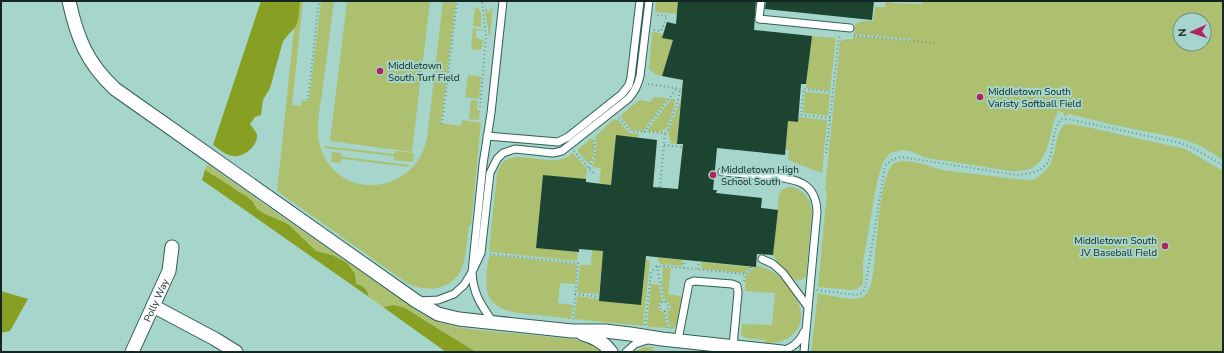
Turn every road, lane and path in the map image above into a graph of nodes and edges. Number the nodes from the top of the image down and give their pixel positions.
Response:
1 (69, 1) edge
2 (320, 1) edge
3 (457, 1) edge
4 (482, 1) edge
5 (503, 1) edge
6 (640, 1) edge
7 (649, 1) edge
8 (761, 1) edge
9 (652, 14) dead end
10 (850, 28) dead end
11 (651, 30) dead end
12 (840, 30) junction
13 (935, 43) dead end
14 (644, 83) dead end
15 (680, 89) junction
16 (833, 92) junction
17 (308, 100) dead end
18 (480, 107) dead end
19 (617, 115) dead end
20 (830, 118) junction
21 (442, 124) dead end
22 (644, 132) junction
23 (665, 133) junction
24 (593, 134) dead end
25 (487, 136) junction
26 (664, 145) junction
27 (682, 147) dead end
28 (574, 150) dead end
29 (826, 154) dead end
30 (1223, 165) edge
31 (589, 168) junction
32 (722, 172) dead end
33 (595, 175) dead end
34 (660, 187) dead end
35 (172, 247) dead end
36 (487, 254) dead end
37 (762, 259) dead end
38 (685, 260) dead end
39 (699, 261) dead end
40 (657, 266) junction
41 (751, 267) dead end
42 (684, 268) junction
43 (698, 270) junction
44 (472, 272) junction
45 (745, 274) junction
46 (744, 282) dead end
47 (810, 289) junction
48 (575, 294) junction
49 (599, 297) dead end
50 (416, 301) junction
51 (664, 302) junction
52 (153, 306) junction
53 (808, 307) junction
54 (665, 311) junction
55 (494, 324) junction
56 (807, 325) junction
57 (572, 326) junction
58 (645, 328) dead end
59 (669, 337) junction
60 (732, 346) junction
61 (779, 351) edge
62 (132, 352) edge
63 (236, 352) edge
64 (611, 352) edge
65 (626, 352) edge
66 (804, 352) edge

1 - 50 street
2 - 17 path
3 - 21 path
4 - 18 path
5 - 25 lane
6 - 25 lane
7 - 44 lane
8 - 12 lane
9 - 11 path
10 - 12 lane
12 - 13 path
12 - 16 path
14 - 15 path
15 - 22 path
15 - 23 path
16 - 20 path
16 - 20 path
19 - 22 path
20 - 29 path
22 - 23 path
23 - 26 path
24 - 31 path
25 - 44 lane
26 - 27 path
26 - 34 path
28 - 31 path
30 - 47 path
31 - 33 path
32 - 47 lane
35 - 52 street, Polly Way
36 - 48 path
37 - 53 lane
38 - 42 path
39 - 43 path
40 - 42 path
40 - 51 path
40 - 58 path
41 - 45 path
42 - 43 path
43 - 45 path
44 - 50 lane
44 - 55 lane
45 - 46 path
47 - 53 lane
48 - 49 path
48 - 57 path
50 - 55 street
51 - 54 path
51 - 54 path
52 - 62 street, Polly Way
52 - 63 street
53 - 56 lane
54 - 59 path
55 - 57 street
56 - 61 lane
56 - 66 lane
57 - 59 street
57 - 64 street
59 - 60 street
59 - 60 lane
59 - 65 lane
60 - 61 street

